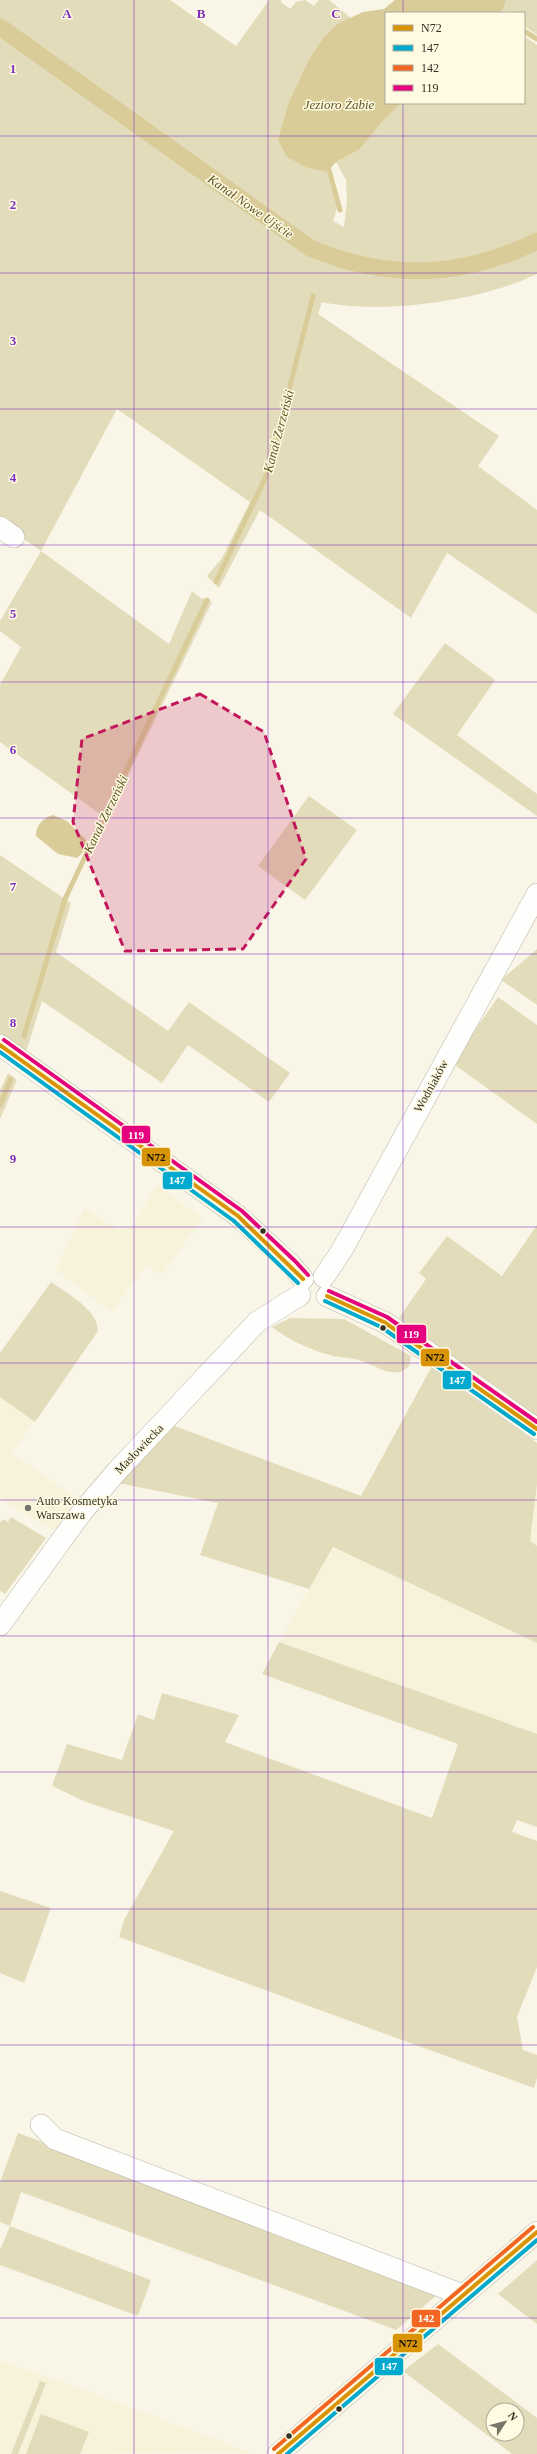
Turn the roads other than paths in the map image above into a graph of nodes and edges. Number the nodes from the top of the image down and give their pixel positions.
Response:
1 (537, 894) edge
2 (0, 1044) edge
3 (326, 1286) junction
4 (301, 1287) junction
5 (537, 1429) edge
6 (0, 1625) edge
7 (41, 2125) dead end
8 (537, 2232) edge
9 (463, 2295) junction
10 (278, 2454) edge

1 - 3 street, Wodniaków
2 - 4 street
3 - 4 street
3 - 4 street
3 - 5 street
4 - 6 street, Masłowiecka
7 - 9 street
8 - 9 street
9 - 10 street

